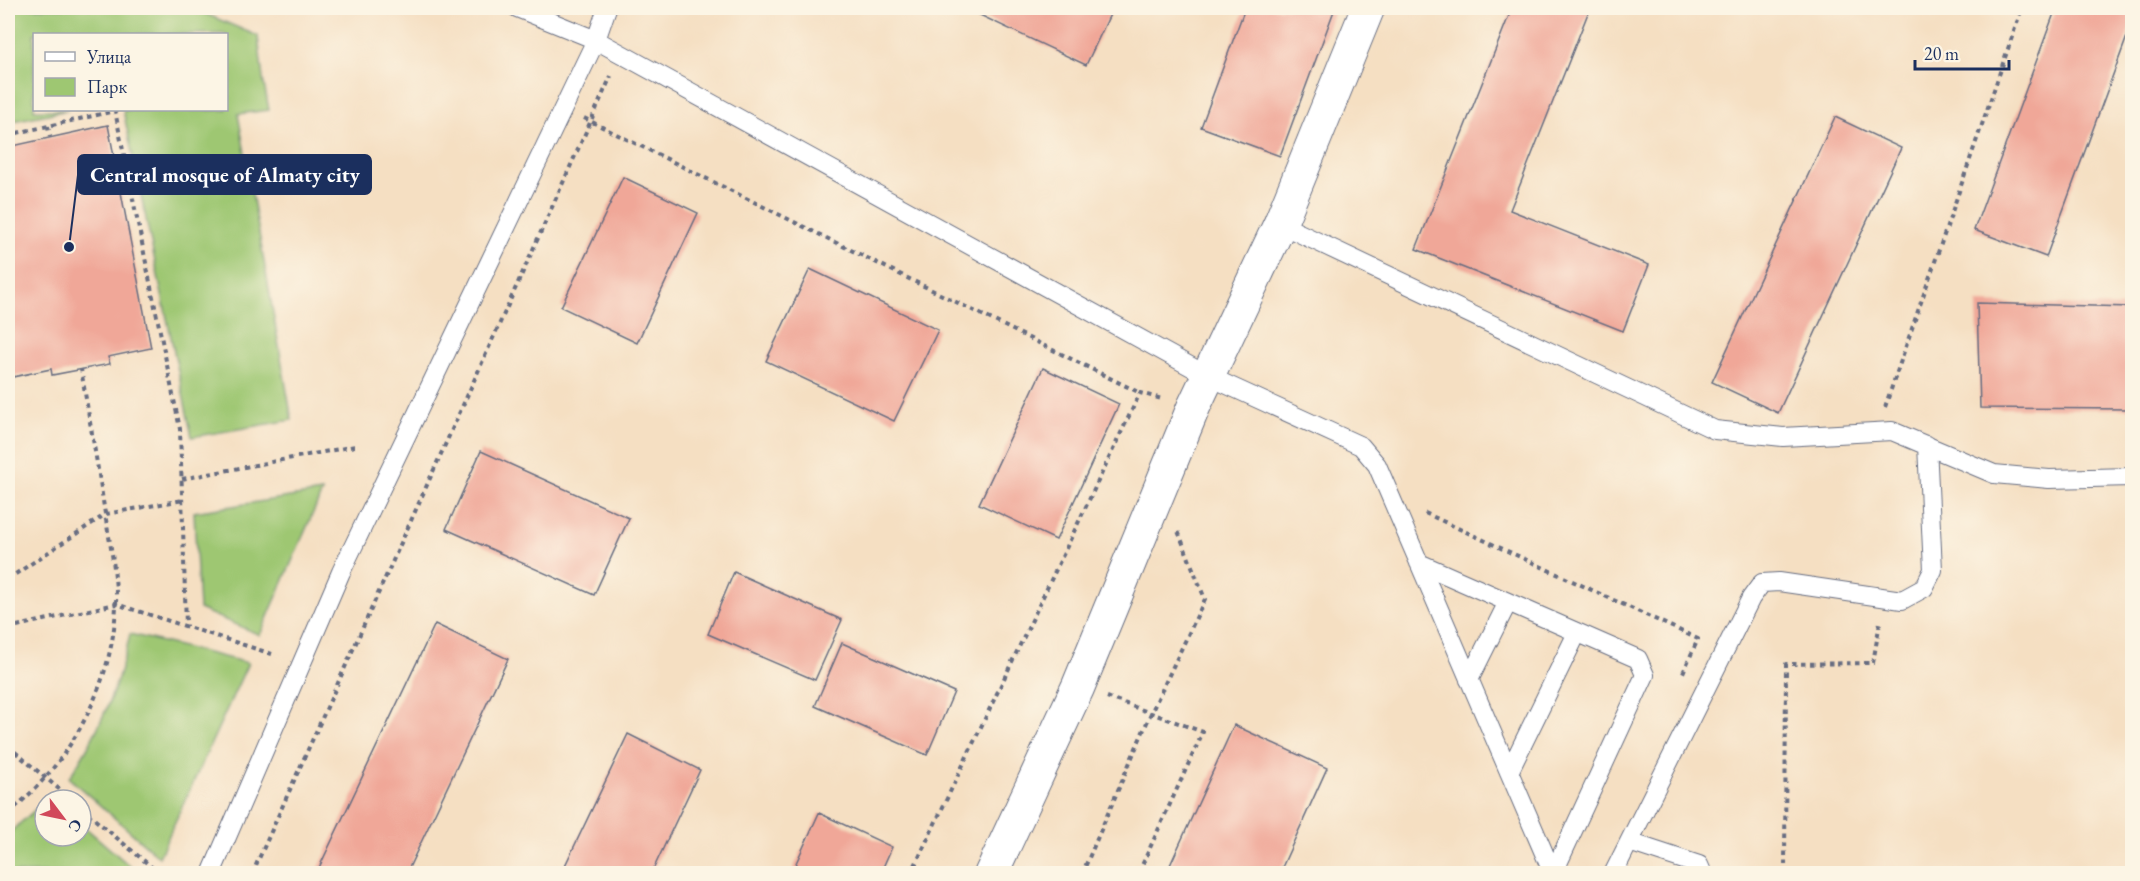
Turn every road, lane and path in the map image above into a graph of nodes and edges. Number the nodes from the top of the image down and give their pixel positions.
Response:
1 (517, 8) edge
2 (606, 8) edge
3 (1368, 8) edge
4 (2022, 8) edge
5 (596, 40) junction
6 (621, 54) junction
7 (563, 108) junction
8 (592, 121) junction
9 (48, 126) junction
10 (8, 135) edge
11 (50, 137) dead end
12 (1280, 224) junction
13 (81, 369) dead end
14 (1208, 376) junction
15 (1140, 393) junction
16 (1194, 406) junction
17 (1877, 432) junction
18 (1927, 445) junction
19 (355, 446) dead end
20 (2133, 477) edge
21 (182, 479) junction
22 (183, 500) junction
23 (106, 514) junction
24 (1176, 524) dead end
25 (1419, 563) junction
26 (8, 579) edge
27 (1884, 597) junction
28 (1508, 602) junction
29 (116, 604) junction
30 (186, 626) junction
31 (8, 628) edge
32 (1577, 633) junction
33 (272, 654) dead end
34 (1469, 680) junction
35 (1078, 687) junction
36 (1151, 713) junction
37 (8, 746) edge
38 (1509, 772) junction
39 (45, 778) junction
40 (57, 788) edge
41 (8, 813) edge
42 (93, 818) edge
43 (1629, 842) junction
44 (160, 873) edge
45 (211, 873) edge
46 (252, 873) edge
47 (910, 873) edge
48 (991, 873) edge
49 (1082, 873) edge
50 (1138, 873) edge
51 (1553, 873) edge
52 (1613, 873) edge
53 (1703, 873) edge
54 (1785, 873) edge

1 - 5 lane
2 - 5 lane
3 - 12 street
4 - 17 path
5 - 6 lane
5 - 7 lane
6 - 8 path
6 - 14 lane
7 - 8 path
7 - 45 lane
8 - 15 path
8 - 46 path
9 - 10 path
9 - 11 path
9 - 21 path
12 - 14 street
12 - 17 lane
13 - 23 path
14 - 16 street
14 - 25 lane
15 - 16 path
15 - 47 path
16 - 35 street
17 - 18 lane
18 - 20 lane
18 - 27 lane
19 - 21 path
21 - 22 path
22 - 23 path
22 - 30 path
23 - 26 path
23 - 29 path
24 - 36 path
25 - 28 lane
25 - 34 lane
27 - 43 lane
27 - 54 path
28 - 32 lane
28 - 34 lane
29 - 30 path
29 - 31 path
29 - 39 path
30 - 33 path
32 - 38 lane
32 - 51 lane
34 - 38 lane
35 - 36 path
35 - 48 street
36 - 49 path
36 - 50 path
37 - 39 path
38 - 51 lane
39 - 40 path
39 - 41 path
42 - 44 path
43 - 52 lane
43 - 53 lane

